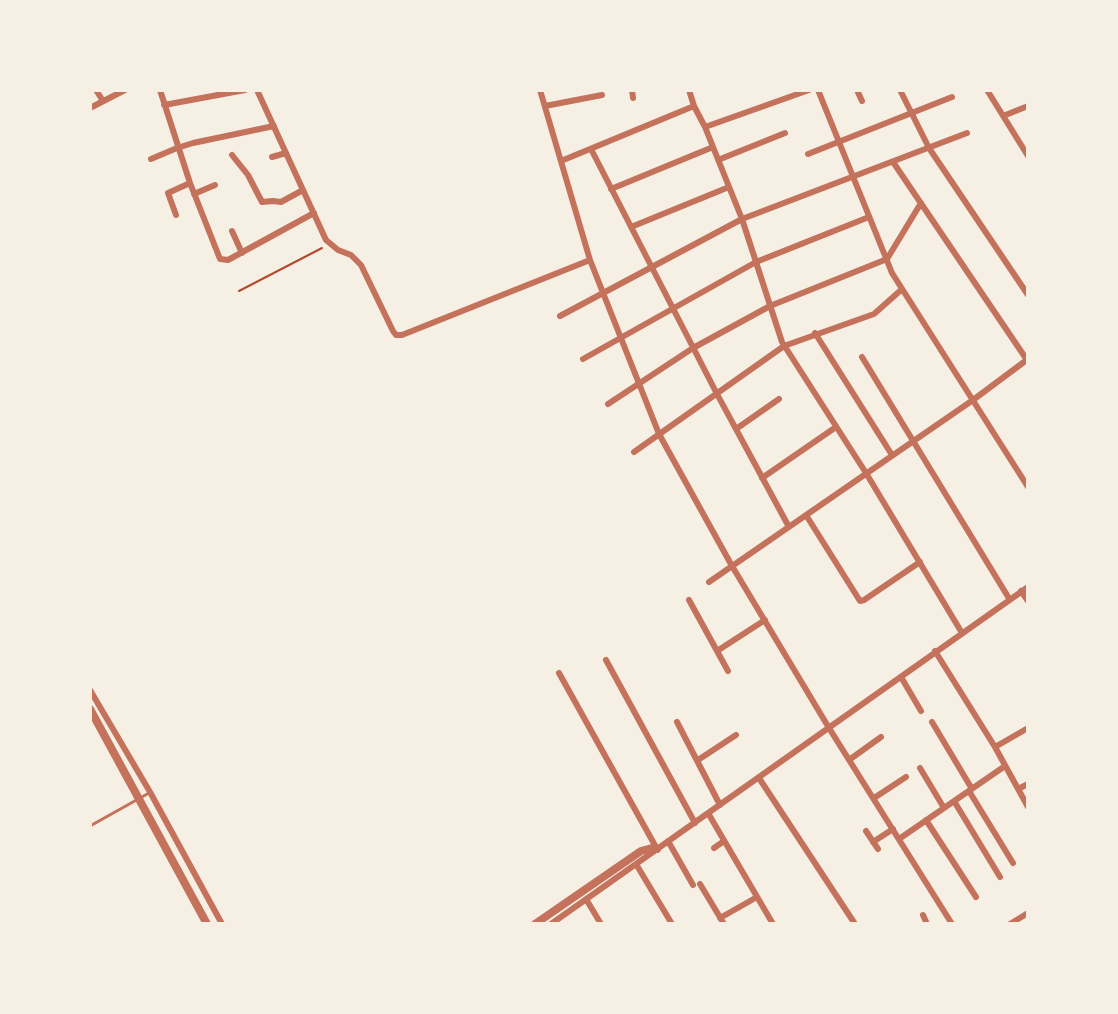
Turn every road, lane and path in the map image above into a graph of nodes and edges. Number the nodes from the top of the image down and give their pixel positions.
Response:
1 (96, 90) edge
2 (125, 90) edge
3 (160, 90) edge
4 (245, 90) edge
5 (257, 90) edge
6 (540, 90) edge
7 (632, 90) edge
8 (689, 90) edge
9 (809, 90) edge
10 (818, 90) edge
11 (857, 90) edge
12 (900, 90) edge
13 (987, 90) edge
14 (602, 95) dead end
15 (952, 97) dead end
16 (633, 98) dead end
17 (103, 100) junction
18 (862, 101) dead end
19 (164, 105) junction
20 (544, 106) junction
21 (694, 106) junction
22 (1028, 106) edge
23 (90, 108) edge
24 (910, 114) junction
25 (1003, 116) junction
26 (274, 126) junction
27 (705, 127) junction
28 (785, 133) dead end
29 (966, 133) dead end
30 (839, 142) junction
31 (713, 147) junction
32 (177, 148) junction
33 (929, 148) junction
34 (591, 149) junction
35 (286, 153) junction
36 (808, 154) dead end
37 (232, 155) dead end
38 (1028, 156) edge
39 (272, 157) dead end
40 (151, 159) dead end
41 (718, 160) junction
42 (561, 161) junction
43 (893, 162) junction
44 (853, 177) junction
45 (190, 183) junction
46 (215, 185) dead end
47 (729, 187) junction
48 (611, 189) junction
49 (303, 190) junction
50 (194, 195) junction
51 (921, 203) junction
52 (314, 213) junction
53 (176, 215) dead end
54 (869, 217) junction
55 (742, 219) junction
56 (631, 227) junction
57 (232, 231) dead end
58 (330, 244) junction
59 (242, 253) junction
60 (887, 259) junction
61 (590, 260) junction
62 (756, 262) junction
63 (652, 267) junction
64 (902, 290) junction
65 (239, 291) dead end
66 (603, 293) junction
67 (1028, 295) edge
68 (770, 306) junction
69 (673, 308) junction
70 (560, 316) dead end
71 (815, 333) junction
72 (620, 338) junction
73 (784, 346) junction
74 (693, 348) junction
75 (862, 357) dead end
76 (583, 359) dead end
77 (1028, 359) edge
78 (639, 385) junction
79 (717, 393) junction
80 (779, 399) dead end
81 (973, 400) junction
82 (608, 404) dead end
83 (836, 427) junction
84 (736, 429) junction
85 (659, 434) junction
86 (913, 441) junction
87 (634, 452) dead end
88 (892, 455) junction
89 (866, 473) junction
90 (762, 477) junction
91 (1028, 487) edge
92 (806, 515) junction
93 (789, 527) junction
94 (920, 562) junction
95 (732, 566) junction
96 (710, 582) dead end
97 (1028, 587) edge
98 (1022, 591) junction
99 (688, 600) dead end
100 (1010, 600) junction
101 (1028, 601) edge
102 (765, 620) junction
103 (962, 633) junction
104 (717, 651) junction
105 (935, 651) junction
106 (606, 660) dead end
107 (728, 671) dead end
108 (559, 673) dead end
109 (901, 677) junction
110 (90, 690) edge
111 (90, 709) edge
112 (921, 711) dead end
113 (677, 722) dead end
114 (932, 722) dead end
115 (829, 728) junction
116 (1028, 728) edge
117 (736, 735) dead end
118 (881, 737) dead end
119 (994, 747) junction
120 (698, 760) junction
121 (849, 760) junction
122 (1005, 766) junction
123 (921, 768) dead end
124 (906, 777) dead end
125 (759, 778) junction
126 (1028, 784) edge
127 (1018, 789) junction
128 (971, 790) junction
129 (150, 792) junction
130 (874, 798) junction
131 (954, 801) junction
132 (720, 805) junction
133 (1028, 807) edge
134 (944, 808) junction
135 (708, 813) junction
136 (926, 820) junction
137 (695, 823) junction
138 (90, 826) edge
139 (893, 829) junction
140 (866, 831) dead end
141 (899, 839) junction
142 (668, 841) junction
143 (724, 841) junction
144 (873, 842) junction
145 (714, 848) dead end
146 (657, 849) junction
147 (878, 849) dead end
148 (1013, 863) dead end
149 (636, 864) junction
150 (1000, 877) dead end
151 (700, 884) dead end
152 (693, 885) dead end
153 (758, 897) junction
154 (976, 897) dead end
155 (586, 899) junction
156 (1028, 913) edge
157 (923, 915) dead end
158 (722, 921) edge
159 (555, 923) edge
160 (207, 924) edge
161 (222, 924) edge
162 (535, 924) edge
163 (601, 924) edge
164 (672, 924) edge
165 (773, 924) edge
166 (855, 924) edge
167 (927, 924) edge
168 (952, 924) edge
169 (1010, 924) edge

1 - 17 street
2 - 17 street
3 - 19 street
4 - 19 street
5 - 26 street
6 - 20 street
7 - 16 street
8 - 21 street
9 - 27 street
10 - 30 street
11 - 18 street
12 - 24 street
13 - 25 street
14 - 20 street
15 - 24 street
17 - 23 street
19 - 32 street
20 - 42 street
21 - 27 street
21 - 34 street
22 - 25 street
24 - 30 street
24 - 33 street
25 - 38 street
26 - 32 street
26 - 35 street
27 - 31 street
28 - 41 street
29 - 33 street
30 - 36 street
30 - 44 street
31 - 41 street
31 - 48 street
32 - 40 street
32 - 45 street
33 - 43 street
33 - 67 street
34 - 42 street
34 - 48 street
35 - 39 street
35 - 49 street
37 - 49 street
41 - 47 street
42 - 61 street
43 - 44 street
43 - 51 street
44 - 54 street
44 - 55 street
45 - 50 street
45 - 53 street
46 - 50 street
47 - 55 street
47 - 56 street
48 - 56 street
49 - 52 street
50 - 59 street
51 - 60 street
51 - 77 street
52 - 58 street
52 - 59 street
54 - 60 street
54 - 62 street
55 - 62 street
55 - 63 street
56 - 63 street
57 - 59 street
58 - 61 street
58 - 65 path
60 - 64 street
60 - 68 street
61 - 66 street
62 - 68 street
62 - 69 street
63 - 66 street
63 - 69 street
64 - 71 street
64 - 81 street
66 - 70 street
66 - 72 street
68 - 73 street
68 - 74 street
69 - 72 street
69 - 74 street
71 - 73 street
71 - 88 street
72 - 76 street
72 - 78 street
73 - 79 street
73 - 83 street
74 - 78 street
74 - 79 street
75 - 86 street
77 - 81 street
78 - 82 street
78 - 85 street
79 - 84 street
79 - 85 street
80 - 84 street
81 - 86 street
81 - 91 street
83 - 89 street
83 - 90 street
84 - 90 street
85 - 87 street
85 - 95 street
86 - 88 street
86 - 100 street
88 - 89 street
89 - 92 street
89 - 94 street
90 - 93 street
92 - 93 street
92 - 94 street
93 - 95 street
94 - 103 street
95 - 96 street
95 - 102 street
97 - 98 street
98 - 100 street
98 - 101 street
99 - 104 street
100 - 103 street
102 - 104 street
102 - 115 street
103 - 105 street
104 - 107 street
105 - 109 street
105 - 119 street
106 - 137 street
108 - 146 street
109 - 112 street
109 - 115 street
110 - 129 street
111 - 160 street
113 - 120 street
114 - 128 street
115 - 121 street
115 - 125 street
116 - 119 street
117 - 120 street
118 - 121 street
119 - 122 street
120 - 132 street
121 - 130 street
122 - 127 street
122 - 128 street
123 - 134 street
124 - 130 street
125 - 132 street
125 - 166 street
126 - 127 street
127 - 133 street
128 - 131 street
128 - 148 street
129 - 138 lane
129 - 161 street
130 - 139 street
131 - 134 street
131 - 150 street
132 - 135 street
134 - 136 street
135 - 137 street
135 - 143 street
136 - 141 street
136 - 154 street
137 - 142 street
139 - 141 street
139 - 144 street
140 - 144 street
141 - 168 street
142 - 146 street
142 - 152 street
143 - 145 street
143 - 153 street
144 - 147 street
146 - 149 street
146 - 162 street
149 - 155 street
149 - 164 street
151 - 158 street
153 - 158 street
153 - 165 street
155 - 159 street
155 - 163 street
156 - 169 street
157 - 167 street

